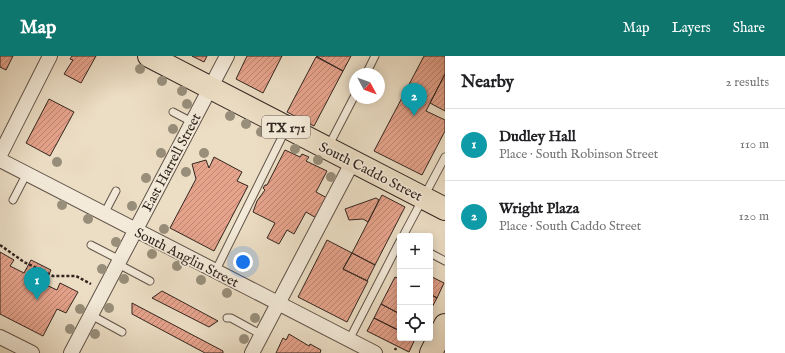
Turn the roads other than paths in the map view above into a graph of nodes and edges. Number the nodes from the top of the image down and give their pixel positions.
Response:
1 (50, 56) edge
2 (148, 56) edge
3 (228, 56) edge
4 (375, 56) edge
5 (369, 68) edge
6 (211, 88) junction
7 (350, 104) edge
8 (173, 112) dead end
9 (192, 122) junction
10 (287, 127) junction
11 (328, 148) junction
12 (0, 155) edge
13 (445, 157) edge
14 (0, 160) edge
15 (353, 161) junction
16 (27, 173) junction
17 (116, 191) dead end
18 (423, 198) junction
19 (13, 200) dead end
20 (445, 209) edge
21 (104, 214) junction
22 (135, 230) junction
23 (404, 233) edge
24 (91, 245) dead end
25 (397, 247) edge
26 (433, 255) edge
27 (445, 261) edge
28 (119, 262) junction
29 (215, 272) junction
30 (150, 281) dead end
31 (279, 304) junction
32 (91, 315) junction
33 (227, 318) dead end
34 (445, 325) edge
35 (122, 332) dead end
36 (262, 335) junction
37 (0, 337) edge
38 (349, 340) junction
39 (32, 353) edge
40 (72, 353) edge
41 (252, 353) edge
42 (375, 353) edge
43 (431, 353) edge

1 - 12 street
2 - 6 main road, South Caddo Street / TX 171
3 - 6 street, East Harrell Street
4 - 5 lane
6 - 9 street, East Harrell Street
6 - 10 main road, South Caddo Street / TX 171
7 - 11 lane
8 - 9 lane
9 - 22 street, East Harrell Street
10 - 11 main road, South Caddo Street / TX 171
10 - 29 lane
11 - 15 main road, South Caddo Street / TX 171
13 - 18 lane
14 - 16 street, South Anglin Street
15 - 18 main road, South Caddo Street / TX 171
15 - 31 street
16 - 19 lane
16 - 21 street, South Anglin Street
17 - 21 lane
18 - 20 main road, South Caddo Street / TX 171
18 - 23 lane
21 - 22 street, South Anglin Street
22 - 28 street, East Harrell Street
22 - 29 street, South Anglin Street
24 - 28 lane
25 - 38 lane
26 - 27 lane
28 - 30 lane
28 - 32 street, East Harrell Street
29 - 31 street, South Anglin Street
31 - 36 street
31 - 38 street, South Anglin Street
32 - 35 lane
32 - 40 street, East Harrell Street
33 - 36 lane
34 - 43 main road
36 - 41 street
37 - 39 street
38 - 42 street, South Anglin Street

